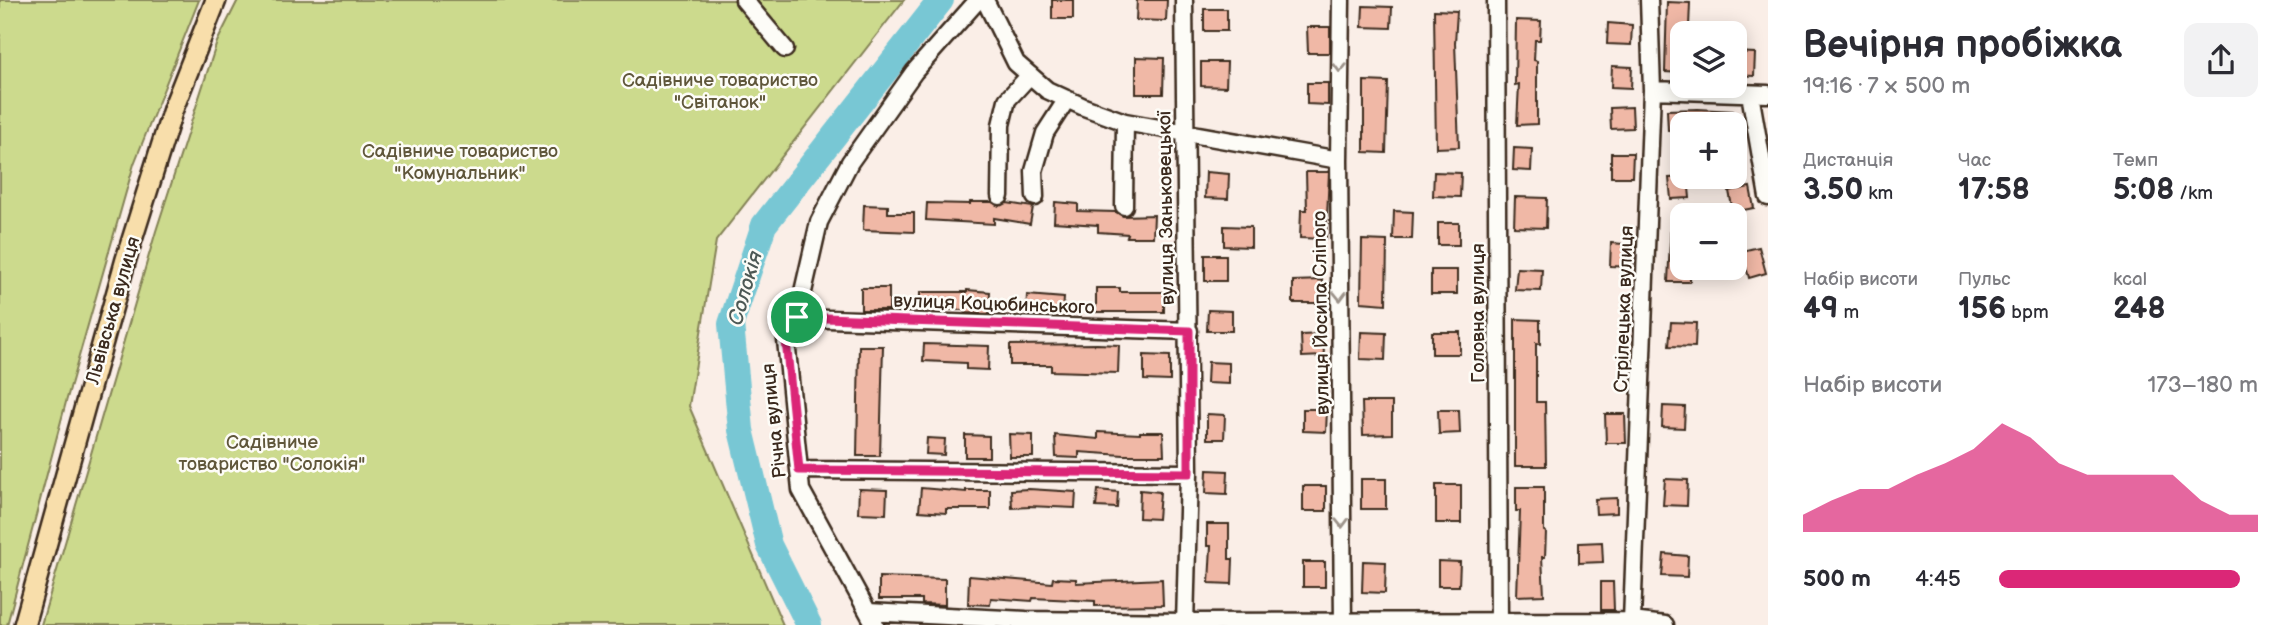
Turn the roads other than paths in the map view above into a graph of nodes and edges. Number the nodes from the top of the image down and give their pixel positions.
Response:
1 (216, 0) edge
2 (744, 0) edge
3 (978, 0) edge
4 (985, 0) edge
5 (1184, 0) edge
6 (1340, 0) edge
7 (1496, 0) edge
8 (1649, 0) edge
9 (785, 49) dead end
10 (1030, 75) junction
11 (1653, 90) junction
12 (1750, 94) junction
13 (1768, 94) edge
14 (1067, 99) junction
15 (1125, 122) junction
16 (1184, 132) junction
17 (1339, 160) junction
18 (1000, 196) dead end
19 (1035, 197) dead end
20 (1768, 197) edge
21 (1124, 206) dead end
22 (797, 317) junction
23 (1189, 331) junction
24 (799, 470) junction
25 (1189, 473) junction
26 (872, 619) edge
27 (1632, 621) junction
28 (1185, 623) edge
29 (1343, 623) edge
30 (1499, 623) edge
31 (24, 625) edge
32 (1665, 625) edge

1 - 31 main road, Львівська вулиця
2 - 9 street
3 - 22 street, Річна вулиця
4 - 10 street
5 - 16 street, вулиця Заньковецької
6 -> 17 street, вулиця Йосипа Сліпого
7 - 30 street, Головна вулиця
8 - 11 street, Стрілецька вулиця
10 - 14 street
10 - 18 street
11 - 12 street
11 - 27 street, Стрілецька вулиця
12 - 13 street
12 - 20 street
14 - 15 street
14 - 19 street
15 - 16 street
15 - 21 street
16 - 17 street
16 - 23 street, вулиця Заньковецької
17 -> 29 street, вулиця Йосипа Сліпого
22 - 23 street, вулиця Коцюбинського
22 - 24 street, Річна вулиця
23 - 25 street, вулиця Заньковецької
24 - 25 street
24 - 26 street, Річна вулиця
25 - 28 street, вулиця Заньковецької
26 - 28 street
27 - 30 street
27 - 32 street
28 - 29 street
29 - 30 street

